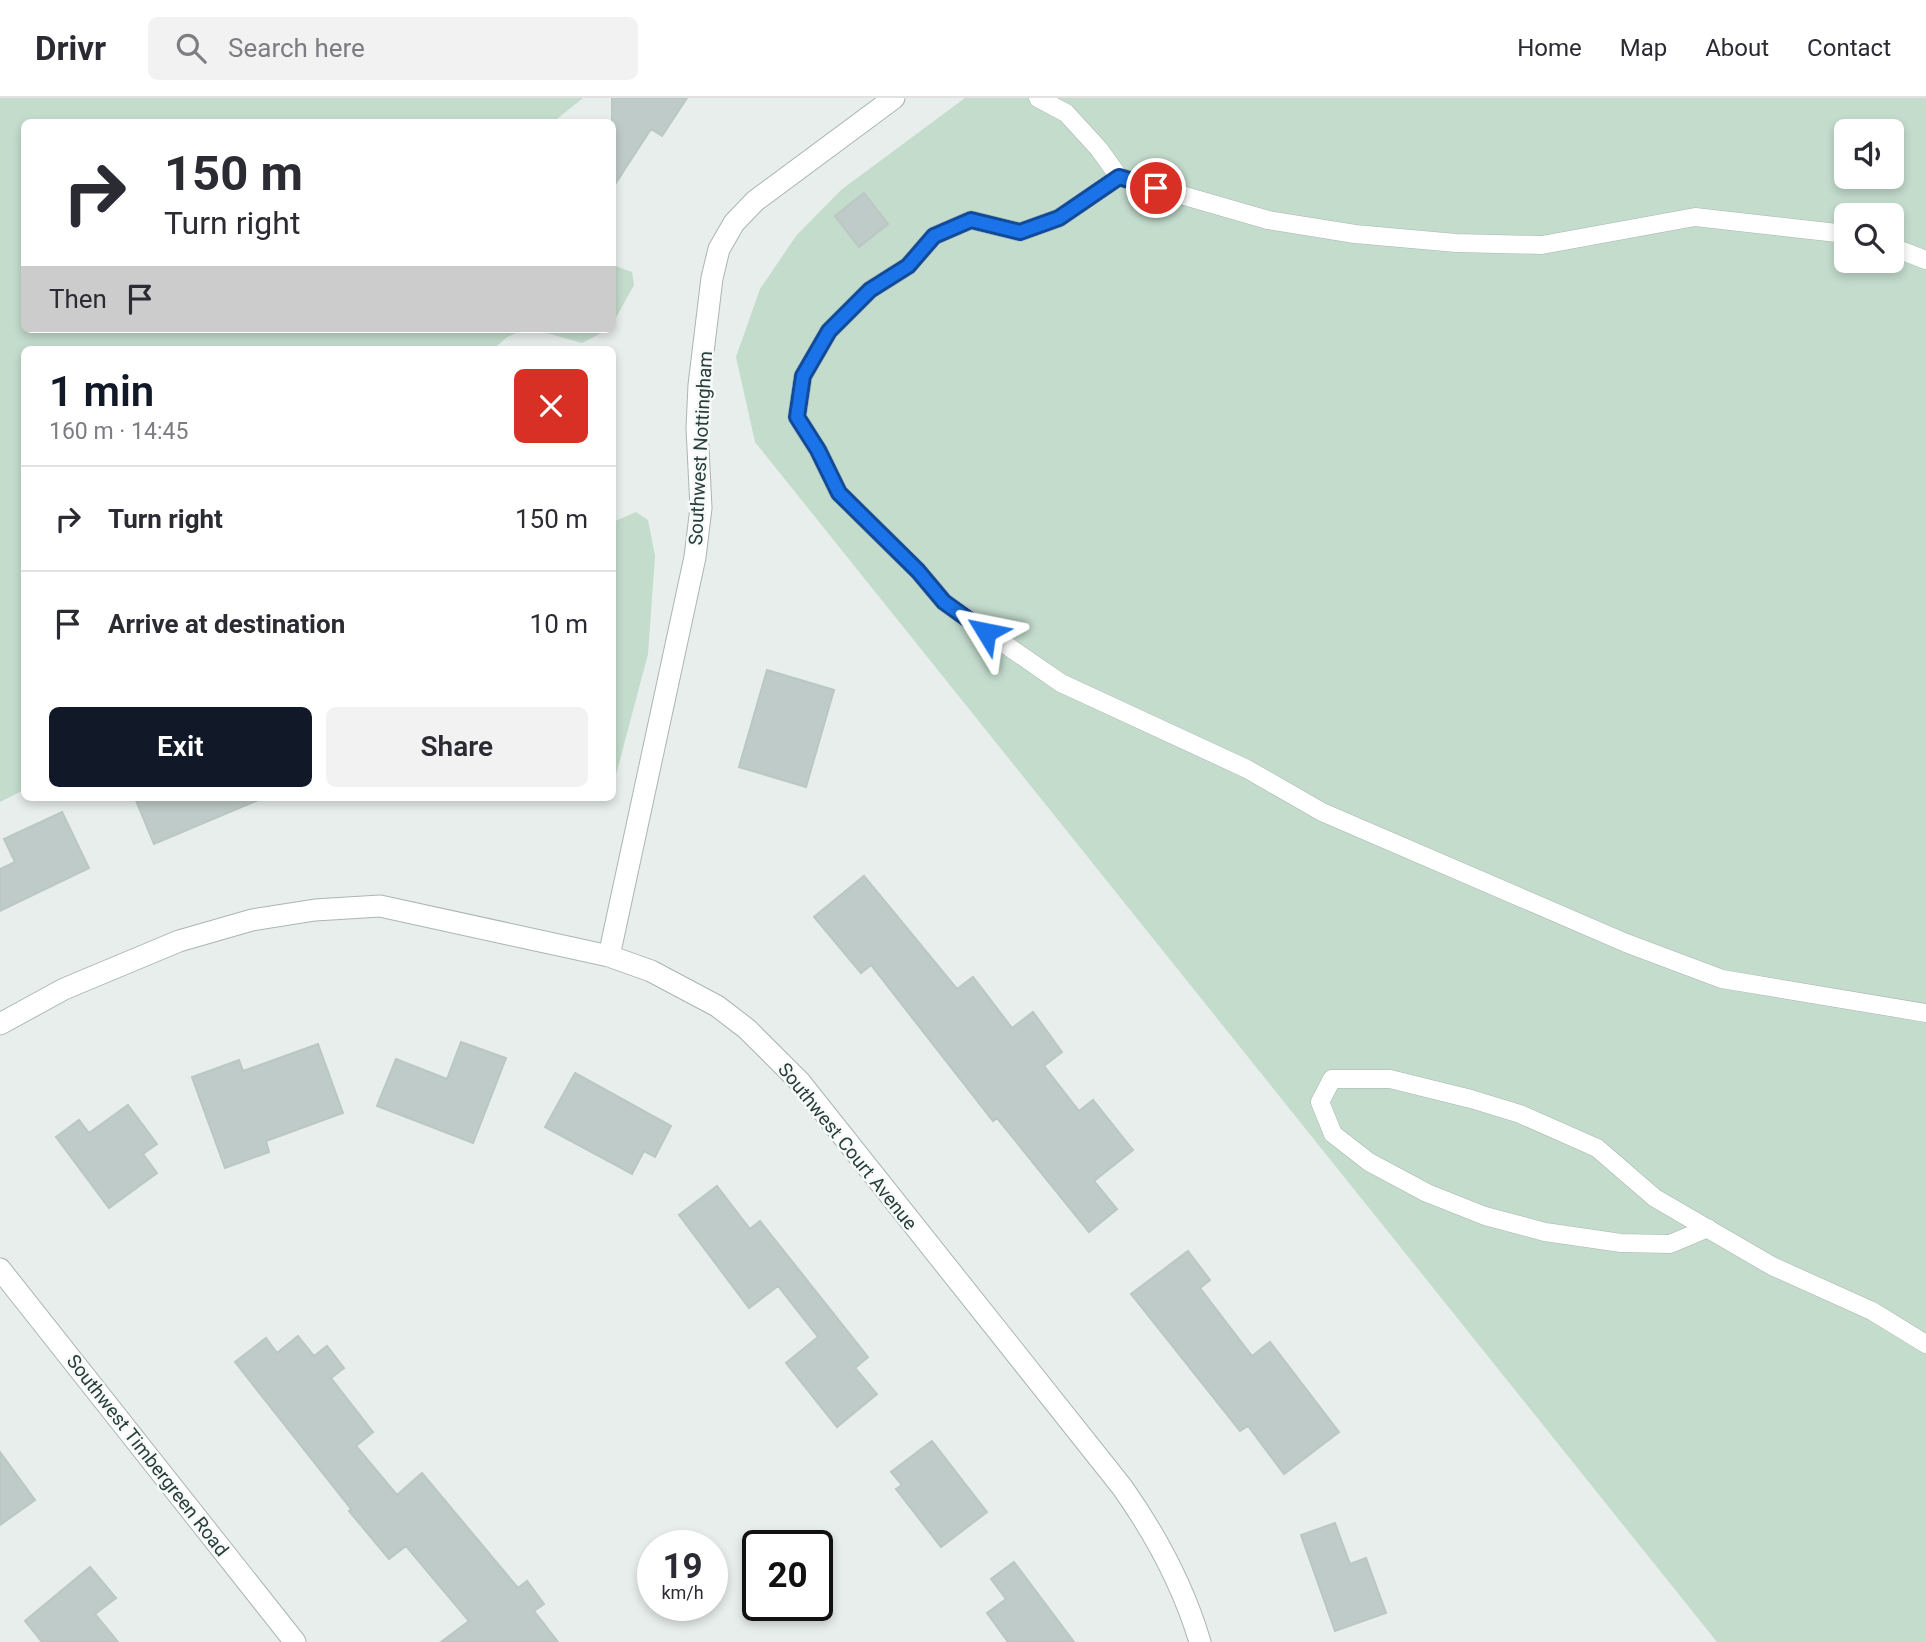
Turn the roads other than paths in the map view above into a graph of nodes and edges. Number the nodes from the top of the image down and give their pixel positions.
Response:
1 (894, 98) edge
2 (1038, 98) edge
3 (1119, 177) junction
4 (1834, 233) edge
5 (1904, 252) edge
6 (1926, 260) edge
7 (609, 956) junction
8 (1926, 1013) edge
9 (0, 1024) edge
10 (1708, 1228) junction
11 (0, 1269) edge
12 (1926, 1343) edge
13 (295, 1642) edge
14 (1200, 1642) edge

1 - 7 street, Southwest Nottingham
2 - 3 lane
3 - 4 lane
3 - 8 lane
5 - 6 lane
7 - 9 street, Southwest Court Avenue
7 - 14 street, Southwest Court Avenue
10 - 10 lane
10 - 12 lane
11 - 13 street, Southwest Timbergreen Road

